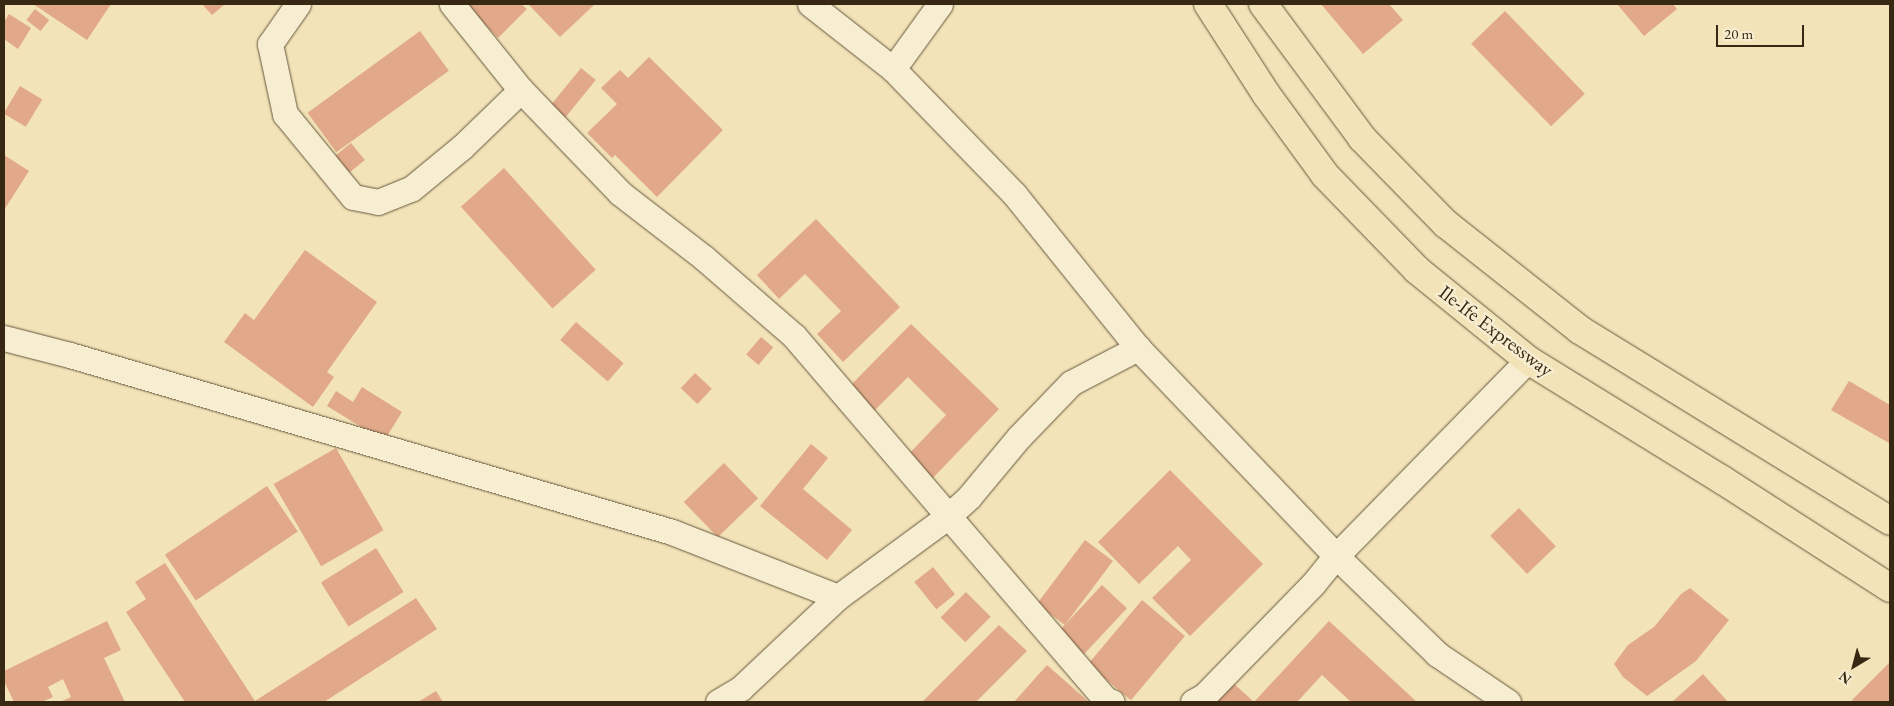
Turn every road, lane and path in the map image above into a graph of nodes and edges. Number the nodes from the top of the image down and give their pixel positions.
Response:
1 (298, 4) edge
2 (452, 4) edge
3 (810, 4) edge
4 (940, 4) edge
5 (1208, 4) edge
6 (1262, 4) edge
7 (893, 69) junction
8 (521, 90) junction
9 (4, 338) edge
10 (1138, 348) junction
11 (1528, 360) junction
12 (948, 517) junction
13 (1890, 521) edge
14 (1336, 556) junction
15 (1890, 588) edge
16 (838, 597) junction
17 (718, 702) edge
18 (1112, 702) edge
19 (1193, 702) edge
20 (1508, 702) edge

1 - 8 street
2 - 8 street
3 - 7 street
4 - 7 street
5 - 11 main road, Ile-Ife Expressway
6 - 13 main road
7 - 10 street
8 - 12 street
9 - 16 street
10 - 12 street
10 - 14 street
11 - 14 street
11 - 15 main road, Ile-Ife Expressway
12 - 16 street
12 - 18 street
14 - 19 street
14 - 20 street
16 - 17 street

